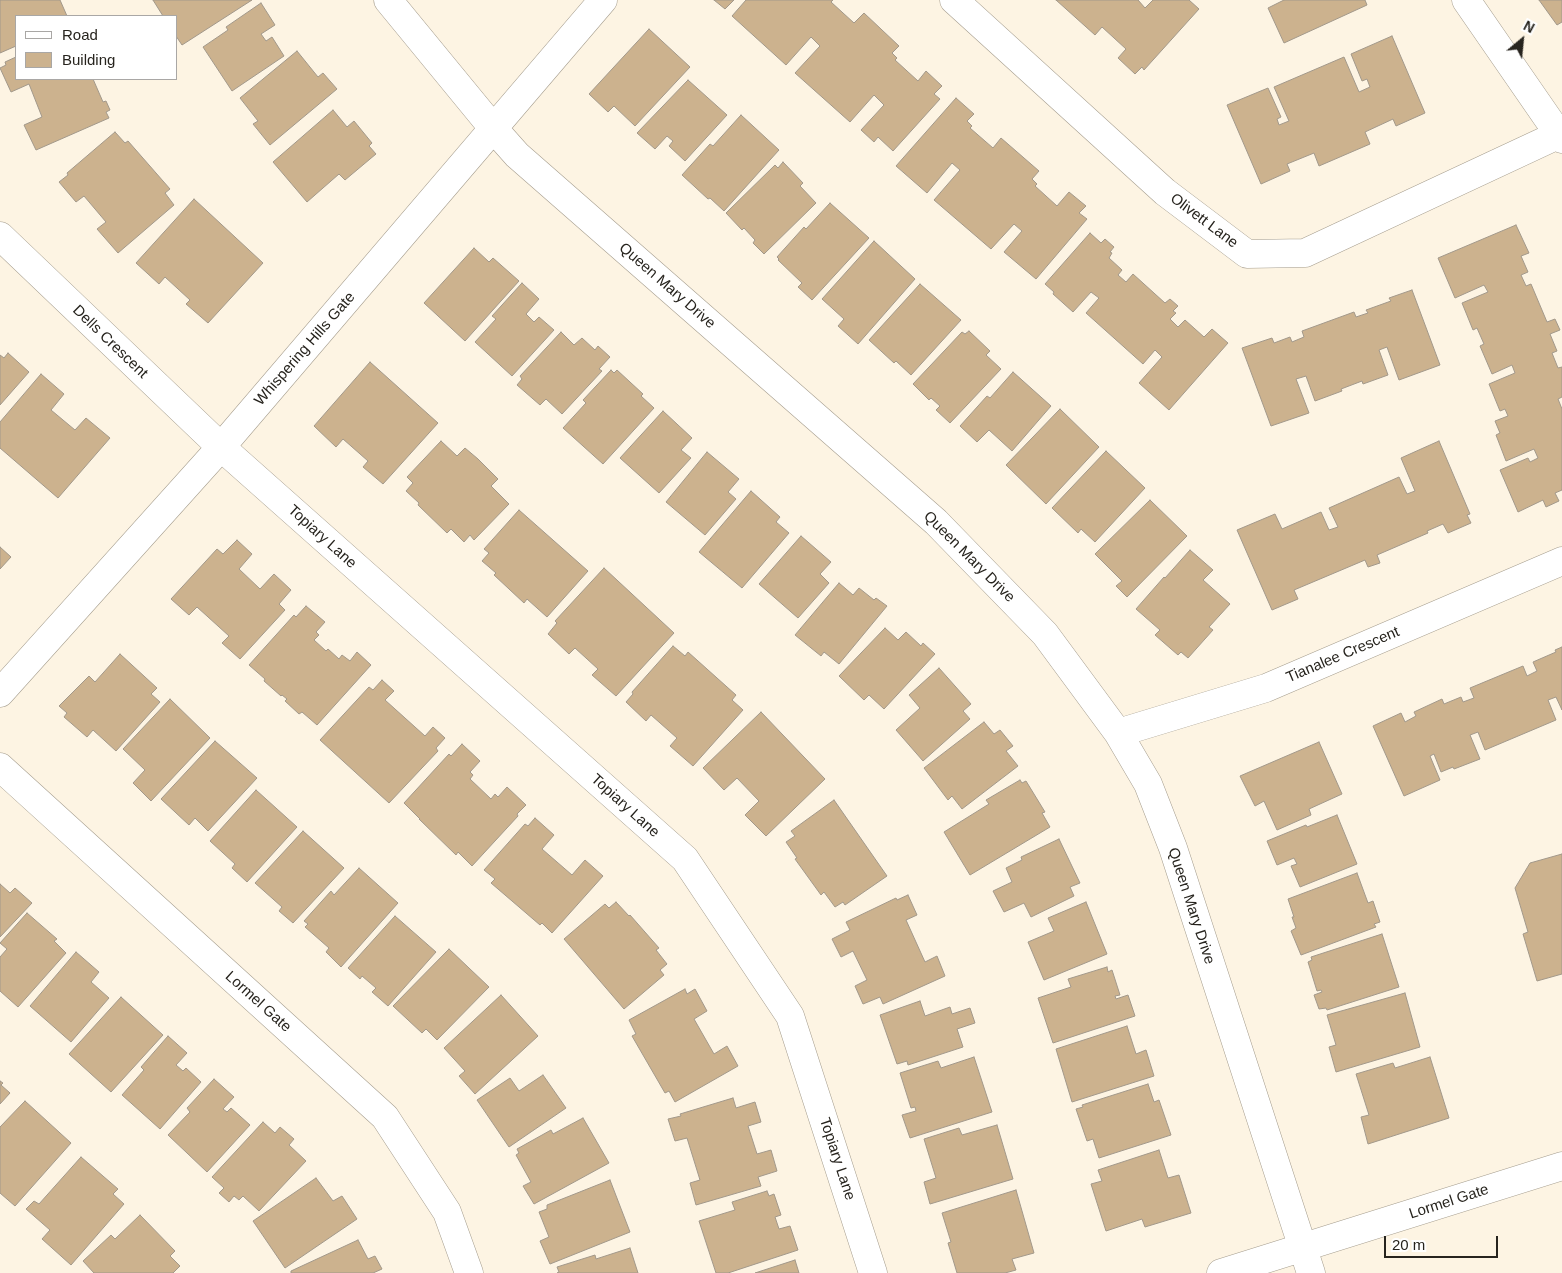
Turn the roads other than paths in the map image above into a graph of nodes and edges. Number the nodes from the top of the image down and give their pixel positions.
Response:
1 (388, 0) edge
2 (603, 0) edge
3 (954, 0) edge
4 (1466, 0) edge
5 (493, 128) junction
6 (1561, 137) edge
7 (0, 236) edge
8 (221, 447) junction
9 (1562, 561) edge
10 (0, 693) edge
11 (1118, 733) junction
12 (0, 767) edge
13 (1562, 1166) edge
14 (1307, 1261) edge
15 (469, 1273) edge
16 (873, 1273) edge
17 (1221, 1273) edge

1 - 5 street, Queen Mary Drive
2 - 5 street, Whispering Hills Gate
3 - 6 street, Olivett Lane
4 - 6 street
5 - 8 street, Whispering Hills Gate
5 - 11 street, Queen Mary Drive
7 - 8 street, Dells Crescent
8 - 10 street, Whispering Hills Gate
8 - 16 street, Topiary Lane
9 - 11 street, Tianalee Crescent
11 - 14 street, Queen Mary Drive
12 - 15 street, Lormel Gate
13 - 14 street, Lormel Gate
14 - 17 street, Lormel Gate

